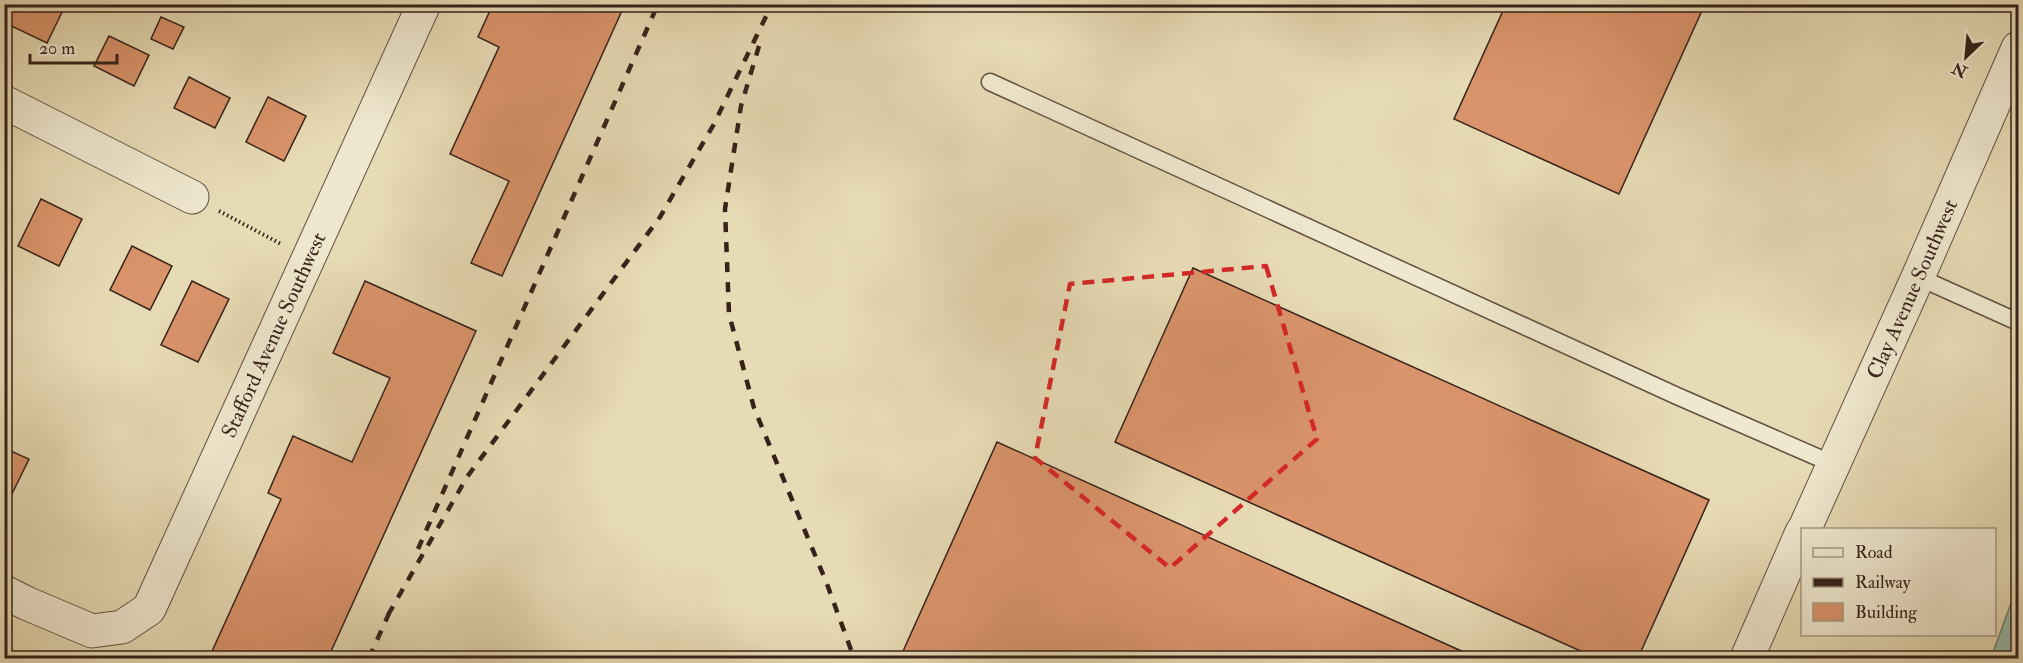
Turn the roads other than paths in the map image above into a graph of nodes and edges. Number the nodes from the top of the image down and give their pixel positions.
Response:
1 (423, 4) edge
2 (2017, 57) edge
3 (990, 82) dead end
4 (4, 102) edge
5 (192, 197) road end
6 (1918, 278) junction
7 (2017, 316) edge
8 (1833, 464) junction
9 (1804, 528) edge
10 (1801, 536) edge
11 (5, 594) edge
12 (1747, 658) edge

1 - 11 street, Stafford Avenue Southwest
2 - 6 street, Clay Avenue Southwest
3 - 8 lane
4 - 5 street
6 - 7 lane
6 - 8 street, Clay Avenue Southwest
8 - 9 street, Clay Avenue Southwest
10 - 12 street, Clay Avenue Southwest

